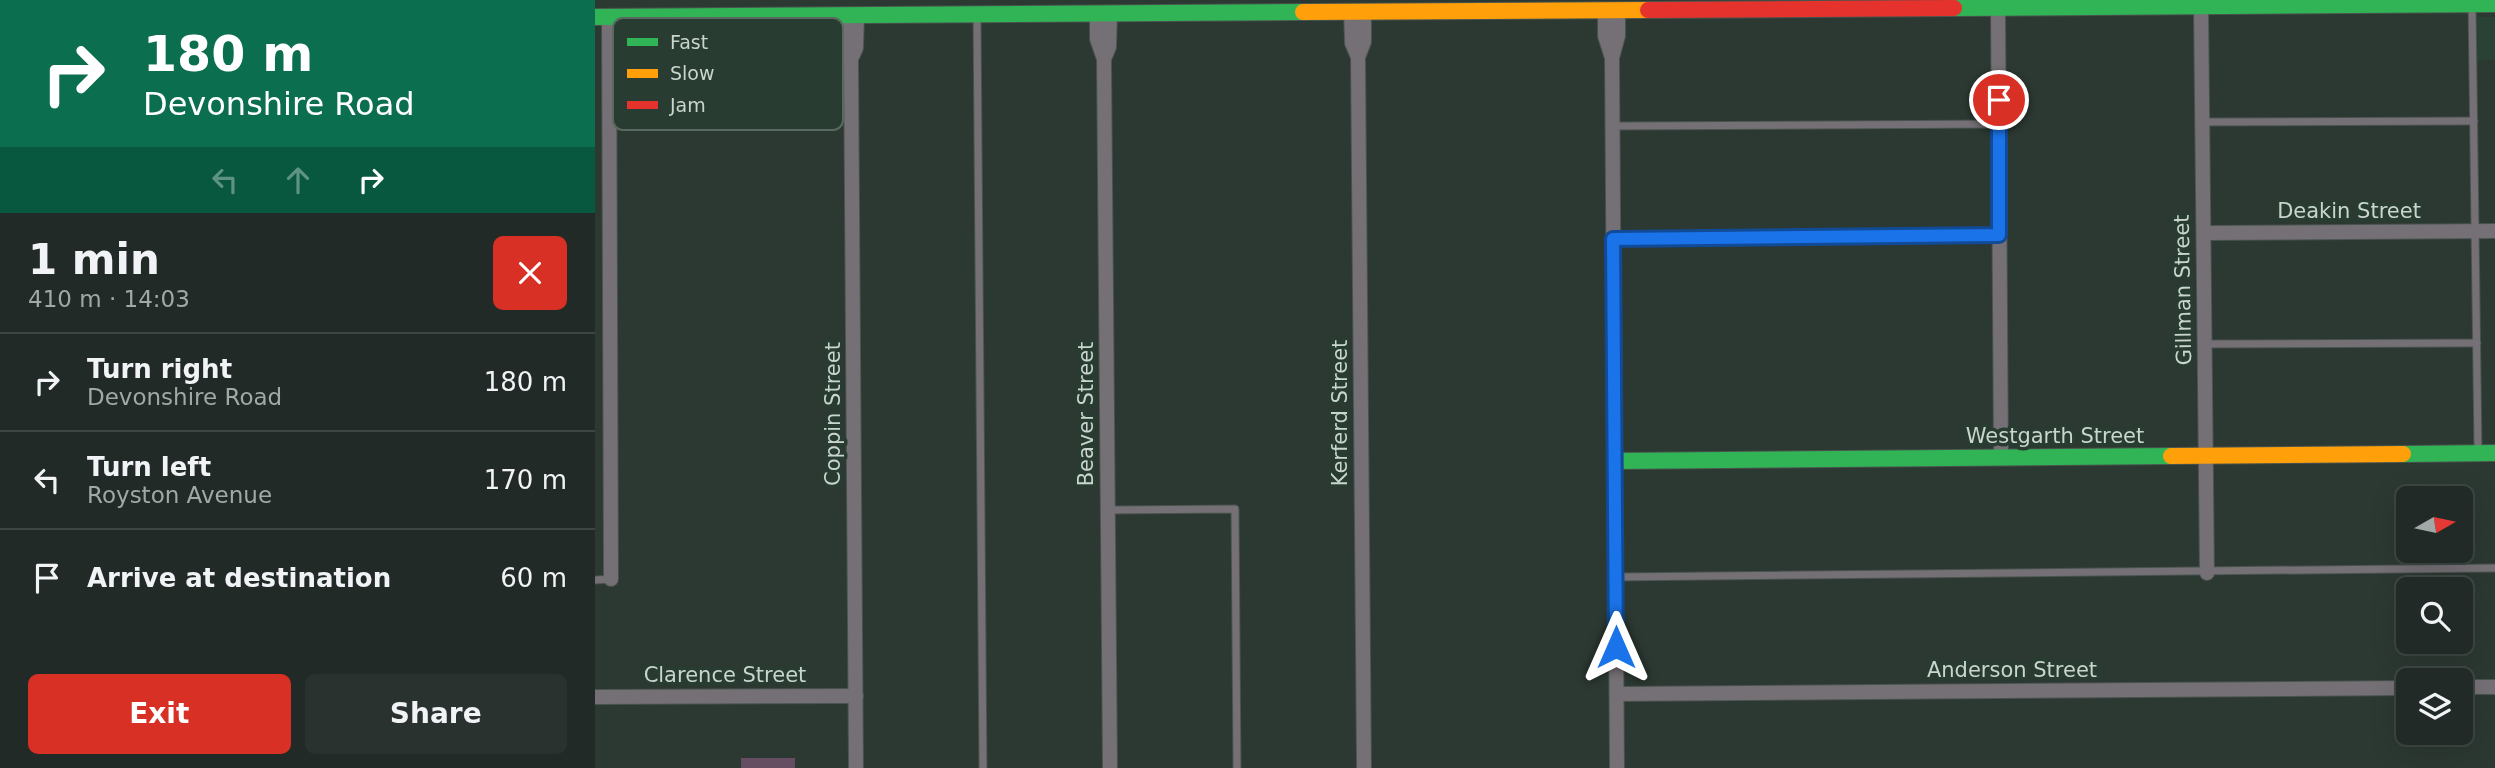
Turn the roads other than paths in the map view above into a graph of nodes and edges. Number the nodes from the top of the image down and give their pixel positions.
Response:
1 (2452, 2) edge
2 (2108, 3) edge
3 (1998, 4) edge
4 (2472, 4) junction
5 (2495, 4) edge
6 (1642, 5) edge
7 (1771, 5) edge
8 (1312, 6) edge
9 (1528, 6) edge
10 (2201, 6) junction
11 (1612, 11) junction
12 (1358, 12) junction
13 (977, 14) junction
14 (1104, 14) junction
15 (850, 15) junction
16 (602, 17) edge
17 (2474, 121) junction
18 (2203, 122) junction
19 (1999, 124) junction
20 (1612, 126) junction
21 (2475, 231) junction
22 (2495, 231) edge
23 (2204, 233) junction
24 (1999, 235) junction
25 (1613, 239) junction
26 (2205, 344) junction
27 (2477, 344) junction
28 (2478, 453) junction
29 (2495, 453) edge
30 (2206, 456) junction
31 (2001, 457) junction
32 (1615, 460) junction
33 (1108, 510) junction
34 (2495, 568) edge
35 (2207, 573) junction
36 (1616, 577) junction
37 (611, 579) joint
38 (595, 580) edge
39 (2473, 687) edge
40 (2495, 687) edge
41 (2396, 688) edge
42 (1617, 694) junction
43 (856, 696) junction
44 (595, 697) edge
45 (856, 768) edge
46 (983, 768) edge
47 (1110, 768) edge
48 (1237, 768) edge
49 (1364, 768) edge
50 (1617, 768) edge

1 - 4 main road
1 - 10 main road
2 - 3 main road
2 - 10 main road
3 - 7 main road
3 - 19 street
4 - 5 main road
4 - 17 lane
6 - 7 main road
6 - 11 main road
8 - 12 main road
8 - 14 main road
9 - 11 main road
9 - 12 main road
10 - 18 street, Gillman Street
11 - 20 street
12 - 49 street, Kerferd Street
13 - 14 main road
13 - 15 main road
13 - 46 lane
14 - 33 street, Beaver Street
15 - 16 main road
15 - 43 street, Coppin Street
16 - 37 street
17 - 18 lane
17 - 21 lane
18 - 23 street, Gillman Street
19 - 20 lane
19 - 24 street
20 - 25 street
21 - 22 street, Deakin Street
21 - 23 street, Deakin Street
21 - 27 lane
23 - 26 street, Gillman Street
24 - 25 street
24 - 31 street
25 - 32 street
26 - 27 lane
26 - 30 street, Gillman Street
27 - 28 lane
28 - 29 main road, Westgarth Street
28 - 30 main road, Westgarth Street
30 - 31 main road, Westgarth Street
30 - 35 street, Gillman Street
31 - 32 main road, Westgarth Street
32 - 36 street
33 - 47 street, Beaver Street
33 - 48 lane
34 - 35 lane
35 - 36 lane
36 - 42 street
37 - 38 lane
39 - 40 street
41 - 42 street, Anderson Street
42 - 50 street
43 - 44 street, Clarence Street
43 - 45 street, Coppin Street

